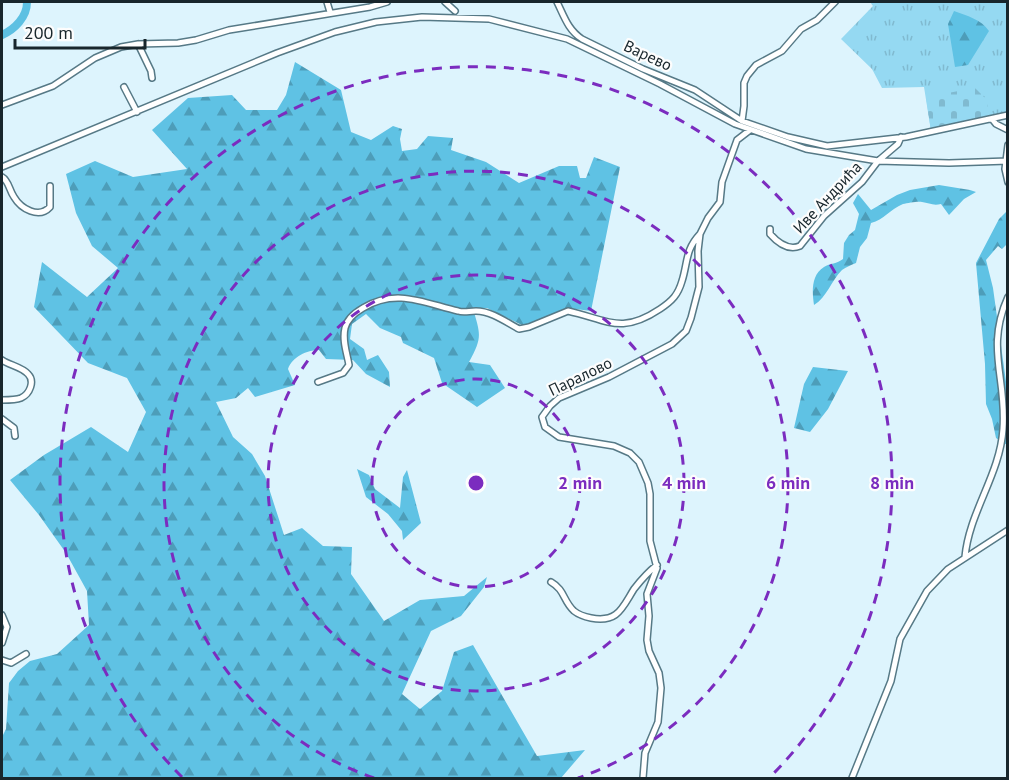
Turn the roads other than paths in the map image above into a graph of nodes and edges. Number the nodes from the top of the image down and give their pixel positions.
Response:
1 (327, 2) edge
2 (387, 2) edge
3 (445, 2) edge
4 (557, 2) edge
5 (835, 2) edge
6 (455, 11) dead end
7 (330, 12) junction
8 (580, 42) junction
9 (138, 44) junction
10 (152, 78) dead end
11 (124, 87) dead end
12 (2, 105) edge
13 (137, 112) junction
14 (1008, 115) edge
15 (992, 118) junction
16 (742, 121) junction
17 (735, 124) junction
18 (750, 130) junction
19 (1008, 130) edge
20 (901, 137) junction
21 (737, 140) junction
22 (1008, 145) edge
23 (878, 161) junction
24 (1006, 161) edge
25 (2, 167) edge
26 (2, 177) edge
27 (1008, 182) edge
28 (50, 186) dead end
29 (770, 229) dead end
30 (700, 234) junction
31 (1008, 297) edge
32 (2, 360) edge
33 (318, 382) dead end
34 (2, 400) edge
35 (2, 419) edge
36 (15, 436) dead end
37 (1008, 530) edge
38 (966, 557) junction
39 (657, 565) junction
40 (551, 582) dead end
41 (2, 615) edge
42 (2, 643) edge
43 (26, 654) dead end
44 (2, 660) edge
45 (643, 778) edge
46 (852, 778) edge

1 - 7 street
2 - 7 street
3 - 6 street
4 - 8 street, Варево
5 - 16 street
7 - 9 street
8 - 13 street
8 - 16 street, Варево
8 - 17 street
9 - 10 street
9 - 12 street
11 - 13 street
13 - 25 street
14 - 15 street, Иве Андрића
15 - 19 street
15 - 20 street, Иве Андрића
16 - 20 street, Иве Андрића
17 - 18 street
17 - 21 street, Паралово
18 - 21 street
18 - 23 street
20 - 23 street, Иве Андрића
21 - 30 street, Паралово
22 - 24 street
23 - 24 street
23 - 29 street, Иве Андрића
24 - 27 street
26 - 28 street
30 - 33 street
30 - 39 street, Паралово
31 - 38 street
32 - 34 street
35 - 36 street
37 - 38 street
38 - 46 street
39 - 40 street
39 - 45 street
41 - 42 street
43 - 44 street

